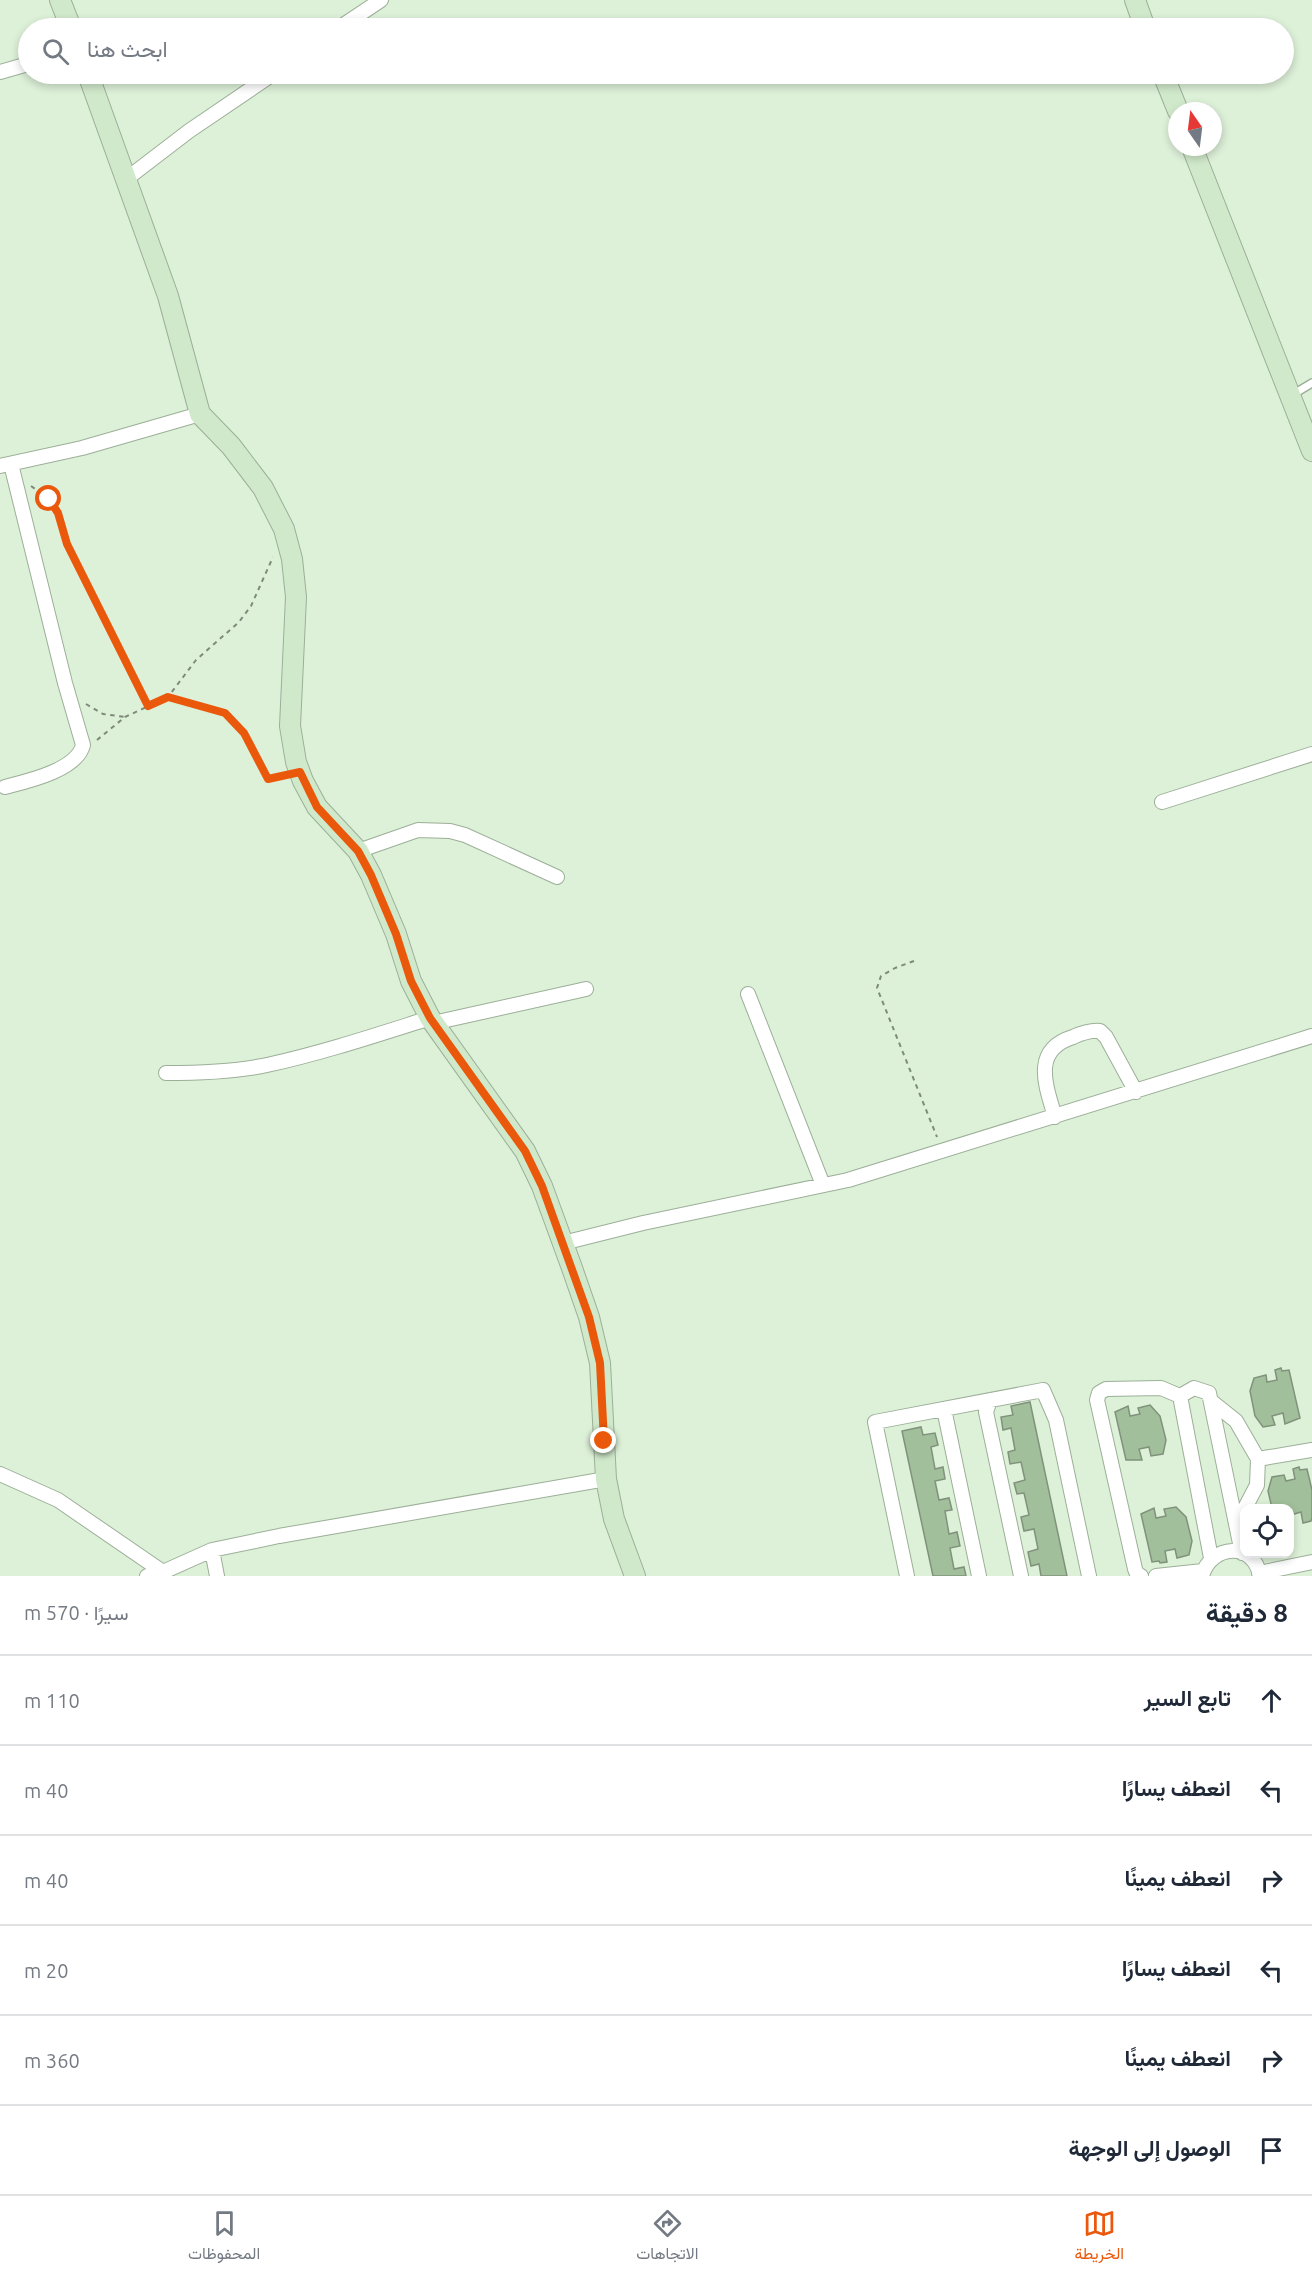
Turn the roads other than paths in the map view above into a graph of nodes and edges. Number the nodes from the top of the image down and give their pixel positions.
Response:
1 (60, 0) edge
2 (381, 0) edge
3 (1135, 0) edge
4 (67, 18) edge
5 (354, 18) edge
6 (1141, 18) edge
7 (18, 67) edge
8 (0, 72) edge
9 (91, 84) edge
10 (258, 84) edge
11 (1167, 84) edge
12 (1174, 102) edge
13 (1196, 156) edge
14 (125, 180) junction
15 (1312, 383) edge
16 (1290, 396) junction
17 (200, 414) junction
18 (1312, 451) edge
19 (8, 468) edge
20 (1312, 754) edge
21 (5, 787) dead end
22 (1162, 802) dead end
23 (358, 851) junction
24 (557, 877) dead end
25 (586, 989) dead end
26 (748, 994) dead end
27 (431, 1020) junction
28 (1312, 1036) edge
29 (166, 1073) dead end
30 (1136, 1092) junction
31 (1055, 1117) junction
32 (823, 1185) junction
33 (563, 1243) junction
34 (1180, 1396) junction
35 (990, 1400) junction
36 (1211, 1401) junction
37 (944, 1409) junction
38 (1312, 1450) edge
39 (1258, 1459) junction
40 (0, 1474) edge
41 (606, 1479) junction
42 (1248, 1504) edge
43 (1240, 1514) edge
44 (1235, 1520) junction
45 (1240, 1544) edge
46 (212, 1550) junction
47 (1240, 1553) edge
48 (1211, 1558) junction
49 (1249, 1558) edge
50 (1312, 1562) edge
51 (163, 1572) junction
52 (1202, 1574) edge
53 (1259, 1574) edge
54 (147, 1576) edge
55 (217, 1576) edge
56 (635, 1576) edge
57 (907, 1576) edge
58 (979, 1576) edge
59 (1021, 1576) edge
60 (1089, 1576) edge
61 (1141, 1576) edge
62 (1156, 1576) edge

1 - 4 main road
2 - 5 street
3 - 6 main road
7 - 8 street
9 - 14 main road
10 - 14 street
11 - 12 main road
13 - 16 main road
14 - 17 main road
15 - 16 lane
16 - 18 main road
17 - 19 street
17 - 23 main road
19 - 21 street
20 - 22 street
23 - 24 street
23 - 27 main road
25 - 27 street
26 - 32 street
27 - 29 street
27 - 33 main road
28 - 30 street
30 - 31 street
30 - 31 street
31 - 32 street
32 - 33 street
33 - 41 main road
34 - 36 street
34 - 48 street
34 - 61 street
35 - 37 street
35 - 59 street
35 - 60 street
36 - 39 street
36 - 44 street
37 - 57 street
37 - 58 street
38 - 39 street
39 - 42 street
40 - 51 street
41 - 46 street
41 - 56 main road
43 - 44 street
44 - 45 street
46 - 51 street
46 - 55 street
47 - 48 street
48 - 52 street
49 - 53 street
50 - 53 street
51 - 54 street
52 - 62 street

